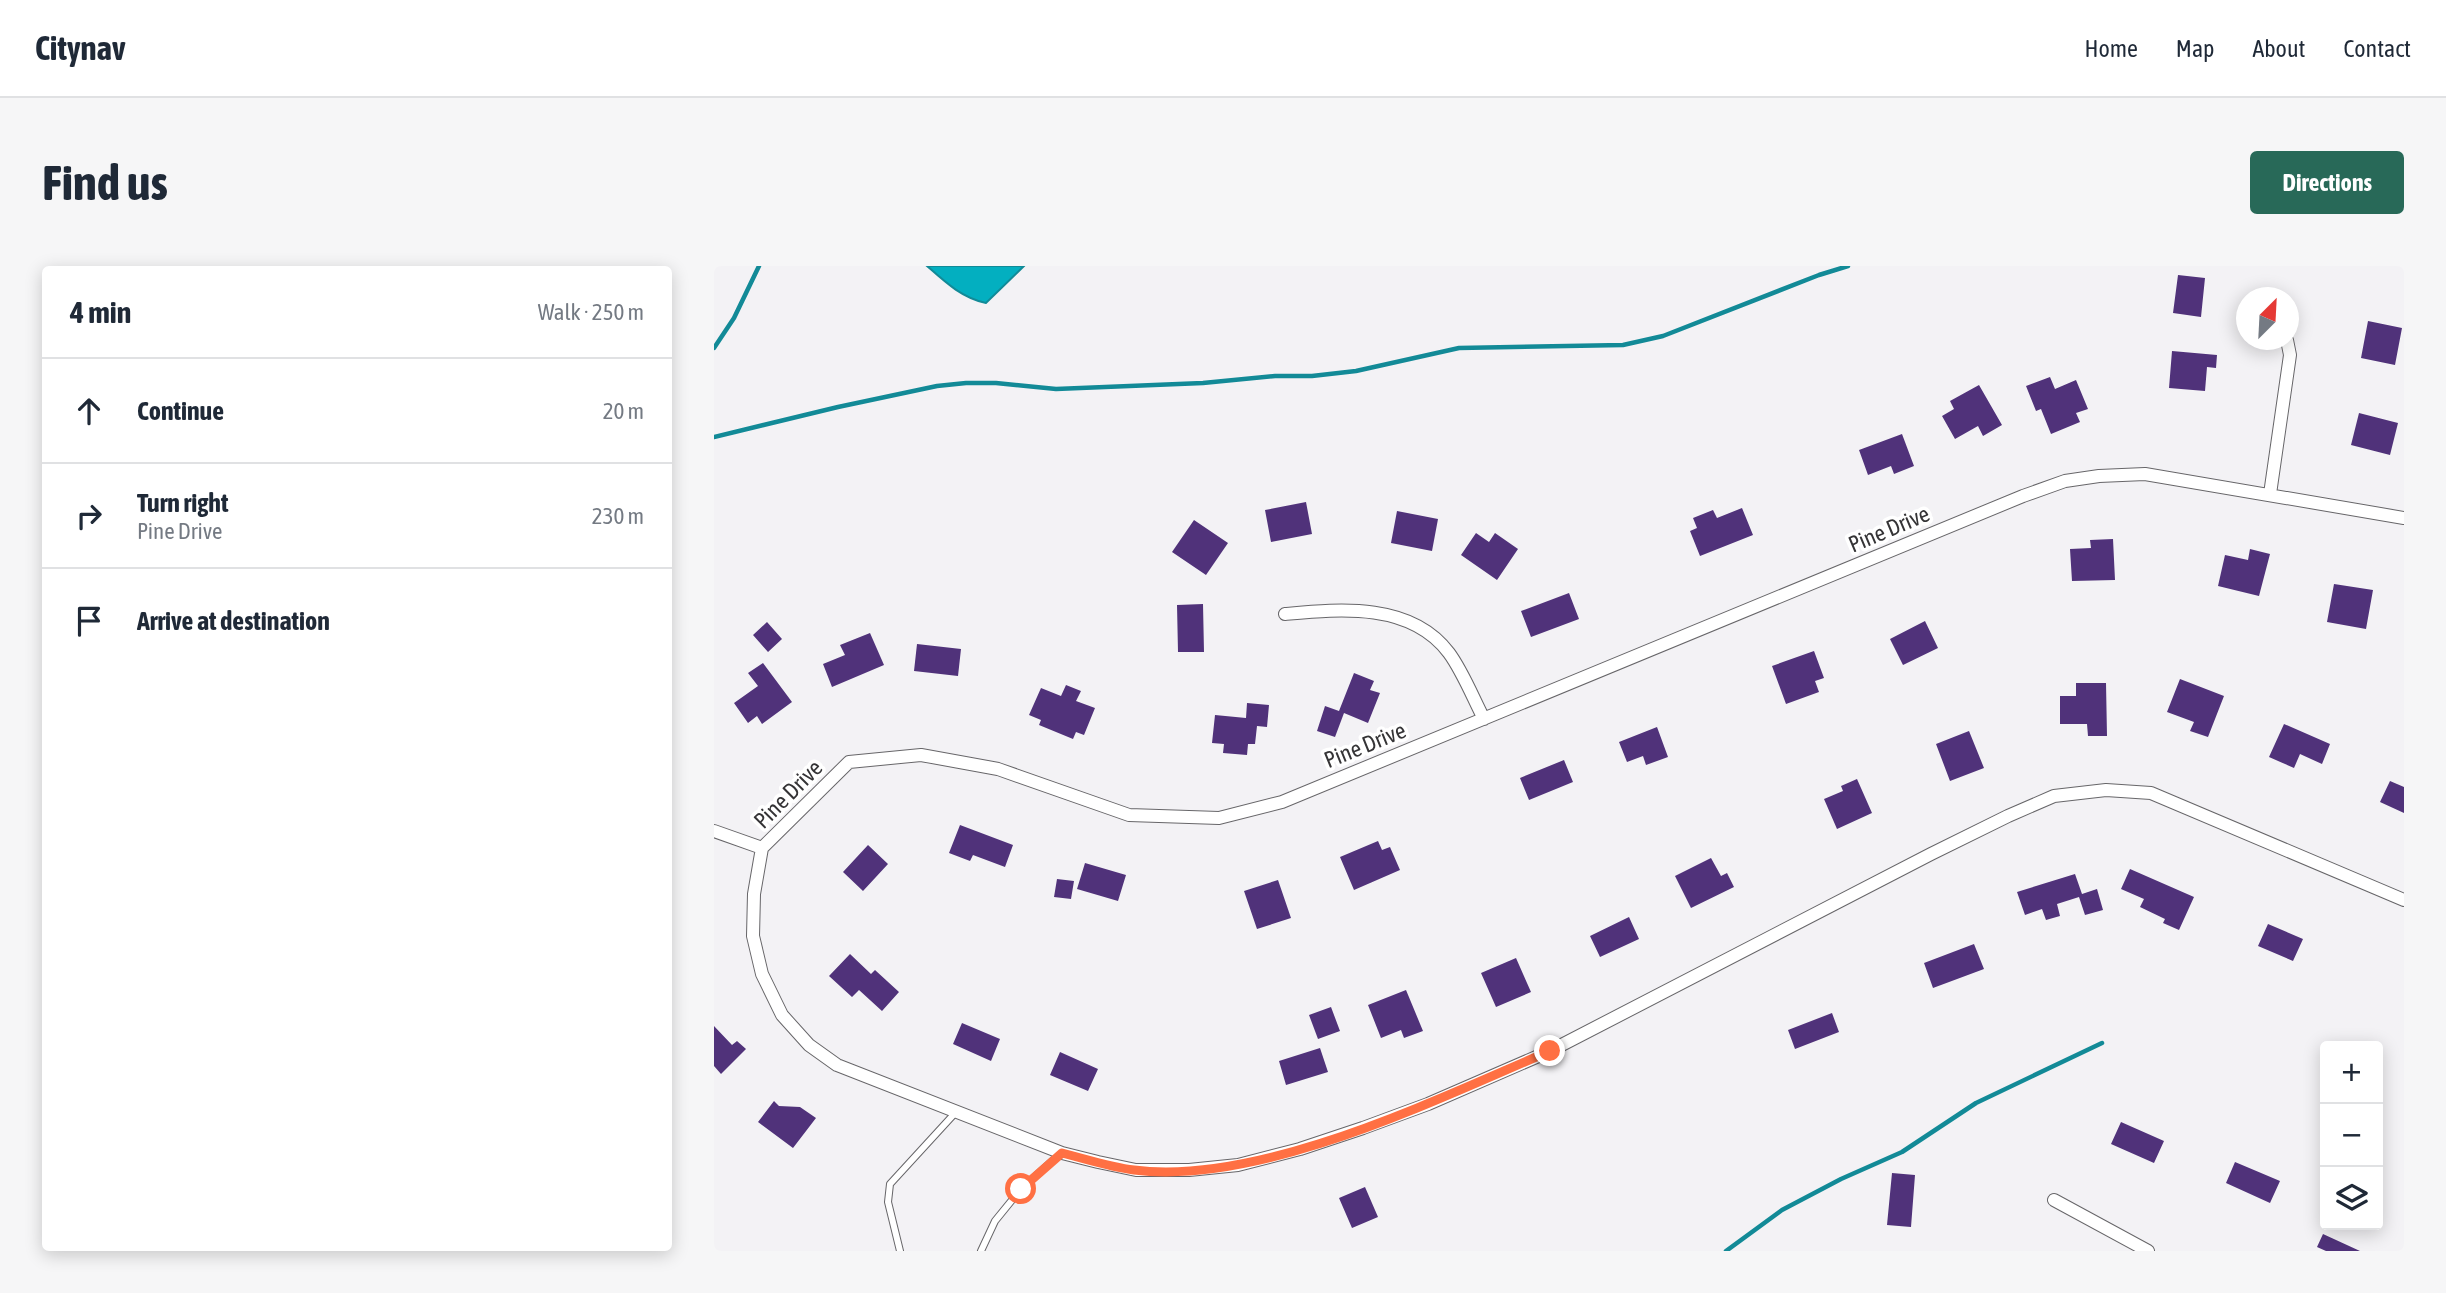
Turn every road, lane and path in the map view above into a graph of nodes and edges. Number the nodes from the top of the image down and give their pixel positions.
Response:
1 (2289, 350) edge
2 (2270, 494) junction
3 (2404, 518) edge
4 (1284, 614) dead end
5 (1484, 719) junction
6 (714, 831) edge
7 (762, 848) junction
8 (2404, 900) edge
9 (956, 1111) junction
10 (1062, 1153) junction
11 (2054, 1200) dead end
12 (900, 1251) edge
13 (981, 1251) edge
14 (2148, 1251) edge

1 - 2 street
2 - 3 street, Pine Drive
2 - 5 street, Pine Drive
4 - 5 street
5 - 7 street, Pine Drive
6 - 7 street
7 - 9 street, Pine Drive
8 - 10 street, Pine Drive
9 - 10 street, Pine Drive
9 - 12 lane
10 - 13 lane
11 - 14 street

